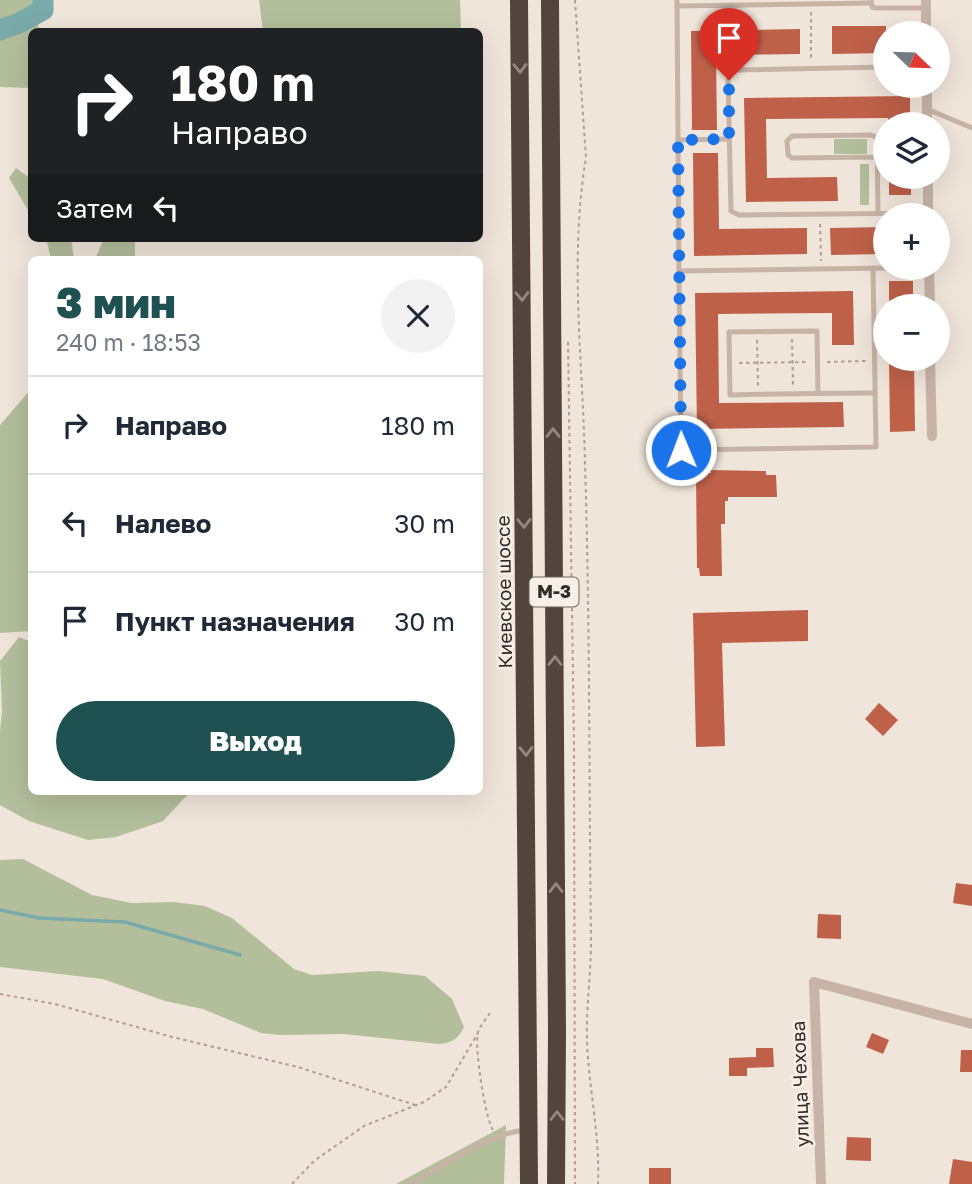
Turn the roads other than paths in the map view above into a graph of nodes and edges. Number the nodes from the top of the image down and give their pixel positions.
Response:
1 (519, 0) edge
2 (550, 0) edge
3 (871, 2) edge
4 (677, 3) edge
5 (926, 4) edge
6 (873, 67) edge
7 (927, 98) edge
8 (927, 109) joint
9 (972, 128) edge
10 (729, 139) junction
11 (678, 140) junction
12 (877, 157) joint
13 (873, 213) edge
14 (873, 268) edge
15 (679, 271) junction
16 (873, 280) edge
17 (930, 371) edge
18 (818, 393) junction
19 (875, 393) junction
20 (932, 436) dead end
21 (972, 1024) edge
22 (529, 1129) junction
23 (410, 1184) edge
24 (529, 1184) edge
25 (556, 1184) edge
26 (821, 1184) edge

1 -> 22 highway, Киевское шоссе / М-3
25 -> 2 highway, М-3
3 - 4 lane
3 - 5 lane
4 - 11 lane
6 - 10 lane
7 - 8 street
8 - 9 lane
10 - 11 lane
10 - 13 lane
11 - 15 lane
12 - 12 lane
14 - 15 lane
15 - 19 lane
16 - 19 lane
17 - 20 street
18 - 18 lane
18 - 19 lane
21 - 26 street, улица Чехова
22 - 23 lane
22 - 24 highway, Киевское шоссе / М-3

